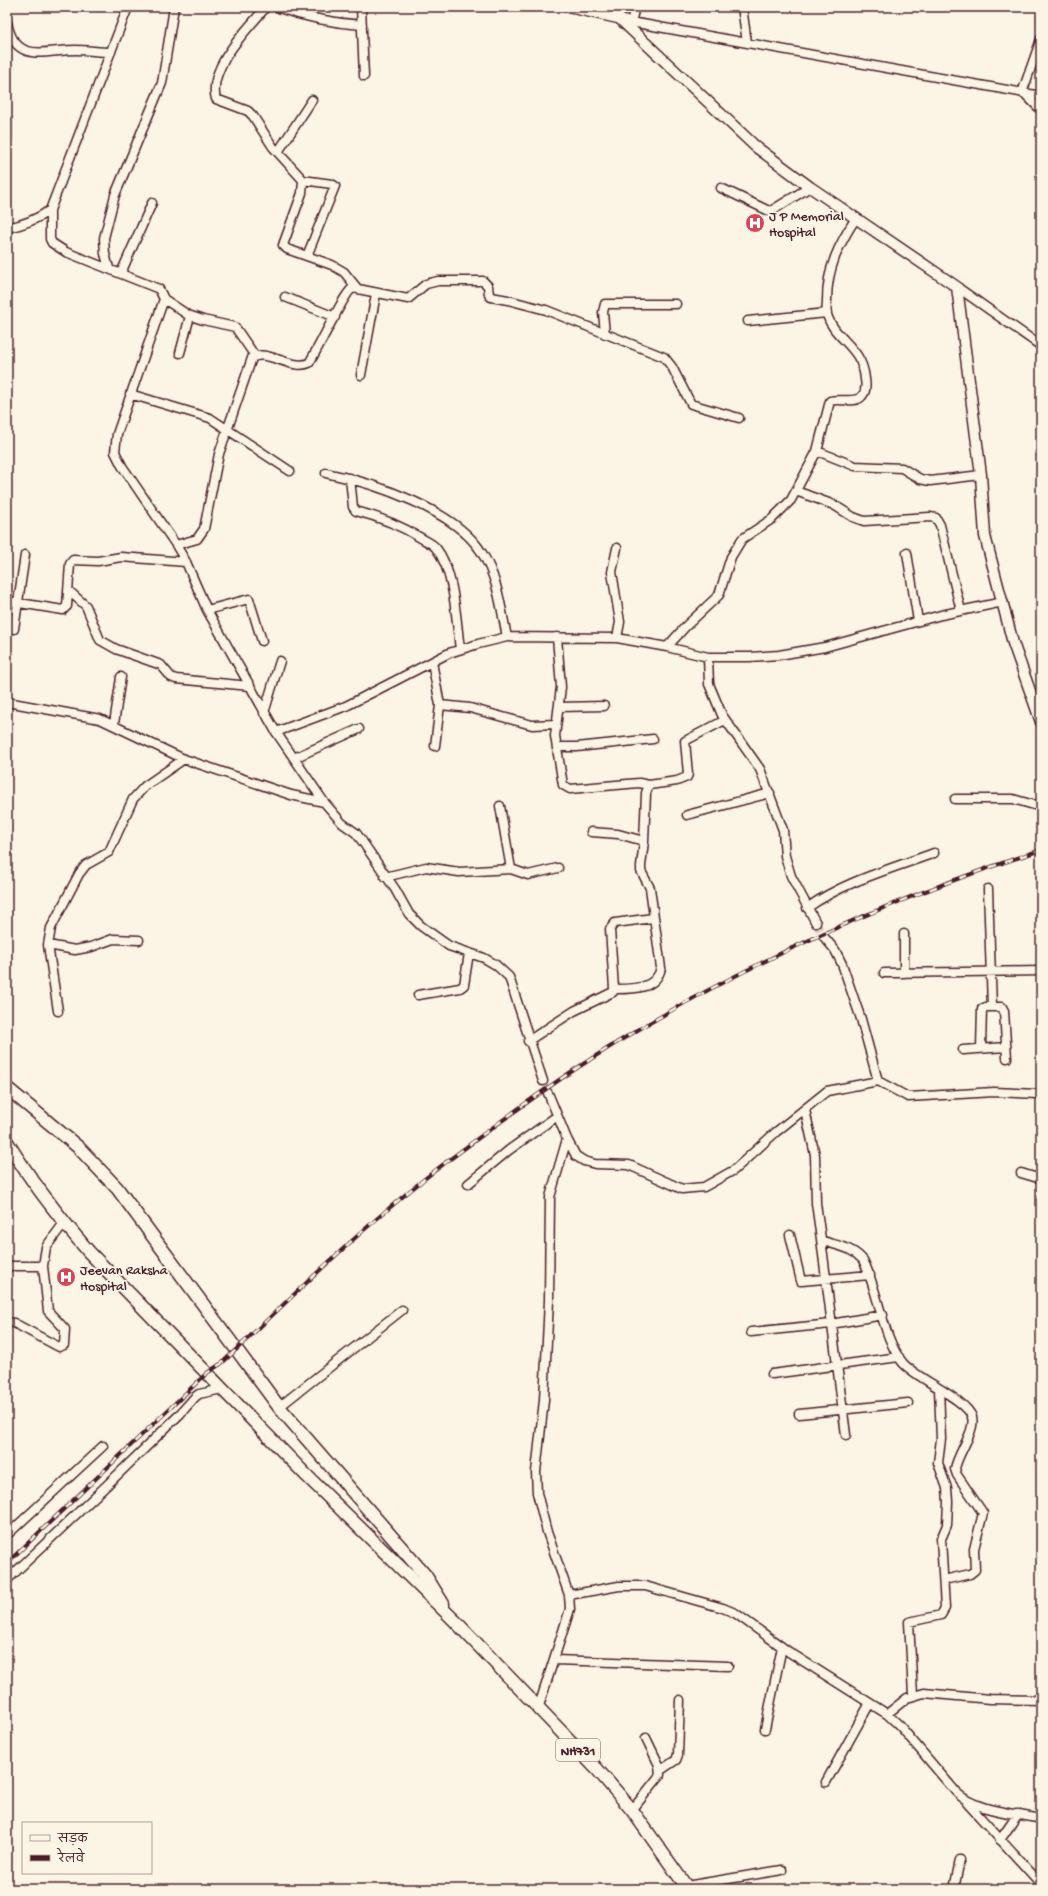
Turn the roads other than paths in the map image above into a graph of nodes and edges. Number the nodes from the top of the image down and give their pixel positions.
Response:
1 (128, 7) edge
2 (174, 7) edge
3 (266, 7) edge
4 (276, 7) edge
5 (361, 7) edge
6 (564, 7) edge
7 (611, 7) edge
8 (635, 7) edge
9 (742, 7) edge
10 (620, 19) junction
11 (7, 22) edge
12 (631, 22) junction
13 (362, 25) junction
14 (1041, 39) edge
15 (747, 43) junction
16 (111, 52) junction
17 (364, 76) dead end
18 (1024, 93) junction
19 (1041, 96) edge
20 (312, 100) dead end
21 (1041, 110) edge
22 (7, 119) edge
23 (7, 138) edge
24 (278, 152) junction
25 (304, 180) junction
26 (810, 186) junction
27 (721, 188) dead end
28 (152, 203) dead end
29 (50, 210) junction
30 (856, 218) junction
31 (7, 228) edge
32 (307, 256) junction
33 (109, 268) junction
34 (121, 274) junction
35 (957, 287) junction
36 (357, 288) junction
37 (376, 294) junction
38 (285, 297) dead end
39 (164, 299) junction
40 (676, 304) dead end
41 (826, 314) junction
42 (190, 316) junction
43 (335, 317) junction
44 (748, 321) dead end
45 (605, 334) junction
46 (1041, 346) edge
47 (180, 353) dead end
48 (255, 356) junction
49 (361, 375) dead end
50 (130, 394) junction
51 (739, 418) dead end
52 (226, 429) junction
53 (818, 451) junction
54 (290, 471) dead end
55 (326, 473) dead end
56 (981, 475) junction
57 (350, 478) junction
58 (796, 491) junction
59 (176, 545) junction
60 (617, 548) dead end
61 (907, 553) dead end
62 (25, 555) dead end
63 (186, 562) junction
64 (69, 591) junction
65 (7, 601) edge
66 (1003, 602) junction
67 (18, 603) junction
68 (207, 610) junction
69 (961, 611) junction
70 (918, 621) junction
71 (14, 629) dead end
72 (557, 636) junction
73 (507, 637) junction
74 (617, 638) junction
75 (262, 641) dead end
76 (667, 647) junction
77 (460, 649) junction
78 (708, 657) junction
79 (280, 661) dead end
80 (432, 662) junction
81 (121, 677) dead end
82 (250, 686) junction
83 (7, 702) edge
84 (440, 705) junction
85 (604, 706) dead end
86 (559, 707) junction
87 (264, 713) junction
88 (725, 720) junction
89 (1041, 722) edge
90 (114, 724) junction
91 (556, 724) junction
92 (359, 729) dead end
93 (276, 732) junction
94 (652, 739) dead end
95 (435, 746) dead end
96 (557, 747) junction
97 (294, 758) junction
98 (184, 759) junction
99 (649, 785) junction
100 (770, 793) junction
101 (955, 799) dead end
102 (324, 802) junction
103 (500, 806) dead end
104 (1041, 807) edge
105 (687, 815) dead end
106 (591, 832) dead end
107 (644, 841) junction
108 (934, 853) dead end
109 (558, 868) dead end
110 (511, 869) junction
111 (385, 877) junction
112 (988, 889) dead end
113 (807, 908) junction
114 (653, 918) junction
115 (816, 923) tunnel mouth
116 (904, 934) dead end
117 (824, 937) tunnel mouth
118 (139, 940) dead end
119 (48, 945) junction
120 (470, 953) junction
121 (991, 971) junction
122 (1041, 971) edge
123 (884, 973) dead end
124 (904, 973) junction
125 (614, 989) junction
126 (418, 996) dead end
127 (992, 1006) junction
128 (58, 1011) dead end
129 (528, 1041) junction
130 (1006, 1047) junction
131 (981, 1048) junction
132 (963, 1050) dead end
133 (1007, 1058) dead end
134 (543, 1081) dead end
135 (878, 1082) junction
136 (7, 1088) edge
137 (1041, 1092) edge
138 (548, 1093) dead end
139 (805, 1110) junction
140 (557, 1116) junction
141 (567, 1139) junction
142 (7, 1142) edge
143 (1021, 1173) dead end
144 (1041, 1179) edge
145 (468, 1184) dead end
146 (64, 1223) junction
147 (790, 1235) dead end
148 (821, 1239) junction
149 (7, 1266) edge
150 (43, 1266) junction
151 (870, 1275) junction
152 (826, 1280) junction
153 (402, 1310) dead end
154 (883, 1315) junction
155 (7, 1322) edge
156 (831, 1324) junction
157 (751, 1332) dead end
158 (899, 1356) junction
159 (837, 1366) junction
160 (772, 1374) dead end
161 (222, 1389) junction
162 (938, 1389) junction
163 (908, 1403) dead end
164 (279, 1407) junction
165 (842, 1409) junction
166 (799, 1414) dead end
167 (846, 1435) dead end
168 (103, 1446) dead end
169 (940, 1468) junction
170 (957, 1475) junction
171 (7, 1535) edge
172 (7, 1580) edge
173 (944, 1580) junction
174 (568, 1595) junction
175 (455, 1622) junction
176 (782, 1647) junction
177 (555, 1660) junction
178 (728, 1666) dead end
179 (913, 1695) junction
180 (680, 1700) dead end
181 (1041, 1700) edge
182 (870, 1703) junction
183 (538, 1709) junction
184 (887, 1714) junction
185 (765, 1729) dead end
186 (646, 1738) dead end
187 (661, 1770) junction
188 (826, 1782) dead end
189 (966, 1800) junction
190 (632, 1810) junction
191 (1018, 1814) junction
192 (1041, 1819) edge
193 (1000, 1840) junction
194 (960, 1860) dead end
195 (782, 1870) dead end
196 (1041, 1884) edge
197 (687, 1888) edge
198 (954, 1889) edge

1 - 16 street
2 - 33 street
3 - 24 street
4 - 13 street
5 - 13 street
6 - 10 street
7 - 10 main road
8 - 12 street
9 - 15 street
10 - 12 street
10 - 26 main road
11 - 16 street
12 - 15 street
13 - 17 street
14 - 18 street
15 - 18 street
16 - 29 street
18 - 19 street
18 - 21 street
20 - 24 street
22 - 23 street
24 - 25 street
25 - 32 street
25 - 32 street
26 - 27 street
26 - 30 main road
28 - 34 street
29 - 31 street
29 - 33 street
30 - 35 main road
30 - 41 street
32 - 36 street
33 - 34 street
34 - 39 street
35 - 46 street
35 - 56 main road
36 - 37 street
36 - 43 street
37 - 45 street
37 - 49 street
38 - 43 street
39 - 42 street
39 - 50 street
40 - 45 street
41 - 44 street
41 - 53 street
42 - 47 street
42 - 48 street
43 - 48 street
45 - 51 street
48 - 52 street
50 - 52 street
50 - 59 street
52 - 54 street
52 - 59 street
53 - 56 street
53 - 58 street
55 - 57 street
56 - 66 main road
57 - 73 street
57 - 77 street
58 - 69 street
58 - 76 street
59 - 63 street
60 - 74 street
61 - 70 street
62 - 67 street
63 - 64 street
63 - 68 street
64 - 67 street
64 - 82 street
65 - 67 street
66 - 69 street
66 - 89 main road
67 - 71 street
68 - 75 street
68 - 82 street
69 - 70 street
70 - 78 street
72 - 73 street
72 - 74 street
72 - 86 street
73 - 77 street
74 - 76 street
76 - 78 street
77 - 80 street
78 - 88 street
79 - 87 street
80 - 84 street
80 - 93 street
81 - 90 street
82 - 87 street
83 - 90 street
84 - 91 street
84 - 95 street
85 - 86 street
86 - 91 street
87 - 93 street
88 - 99 street
88 - 100 street
90 - 98 street
91 - 96 street
92 - 97 street
93 - 97 street
94 - 96 street
96 - 99 street
97 - 102 street
98 - 102 street
98 - 119 street
99 - 107 street
100 - 105 street
100 - 113 street
101 - 104 street
102 - 111 street
103 - 110 street
106 - 107 street
107 - 114 street
108 - 113 street
109 - 110 street
110 - 111 street
111 - 120 street
112 - 121 street
113 - 115 street
114 - 125 street
114 - 125 street
116 - 124 street
117 - 135 street
118 - 119 street
119 - 128 street
120 - 126 street
120 - 129 street
121 - 122 street
121 - 124 street
121 - 127 street
123 - 124 street
125 - 129 street
127 - 130 street
127 - 131 street
129 - 134 street
130 - 131 street
130 - 133 street
131 - 132 street
135 - 137 street
135 - 139 street
136 - 164 highway, NH731
138 - 140 street
139 - 141 street
139 - 148 street
140 - 141 street
140 - 145 street
141 - 174 street
142 - 146 highway, NH731
143 - 144 street
146 - 150 street
146 - 161 highway, NH731
147 - 152 street
148 - 151 street
148 - 152 street
149 - 150 street
150 - 155 street
151 - 152 street
151 - 154 street
152 - 156 street
153 - 164 street
154 - 156 street
154 - 158 street
156 - 157 street
156 - 159 street
158 - 159 street
158 - 162 street
159 - 160 street
159 - 165 street
161 - 172 street
161 - 175 highway, NH731
162 - 169 street
162 - 170 street
163 - 165 street
164 - 175 highway, NH731
165 - 166 street
165 - 167 street
168 - 171 street
169 - 170 street
169 - 173 street
170 - 173 street
173 - 179 street
174 - 176 street
174 - 177 street
175 - 183 highway, NH731
176 - 182 street
176 - 185 street
177 - 178 street
177 - 183 street
179 - 181 street
179 - 184 street
180 - 187 street
182 - 184 street
182 - 188 street
183 - 190 highway, NH731
184 - 189 street
186 - 187 street
187 - 190 street
189 - 191 street
189 - 193 street
190 - 197 highway, NH731
191 - 192 street
191 - 193 street
193 - 196 street
194 - 198 street
195 - 197 street

